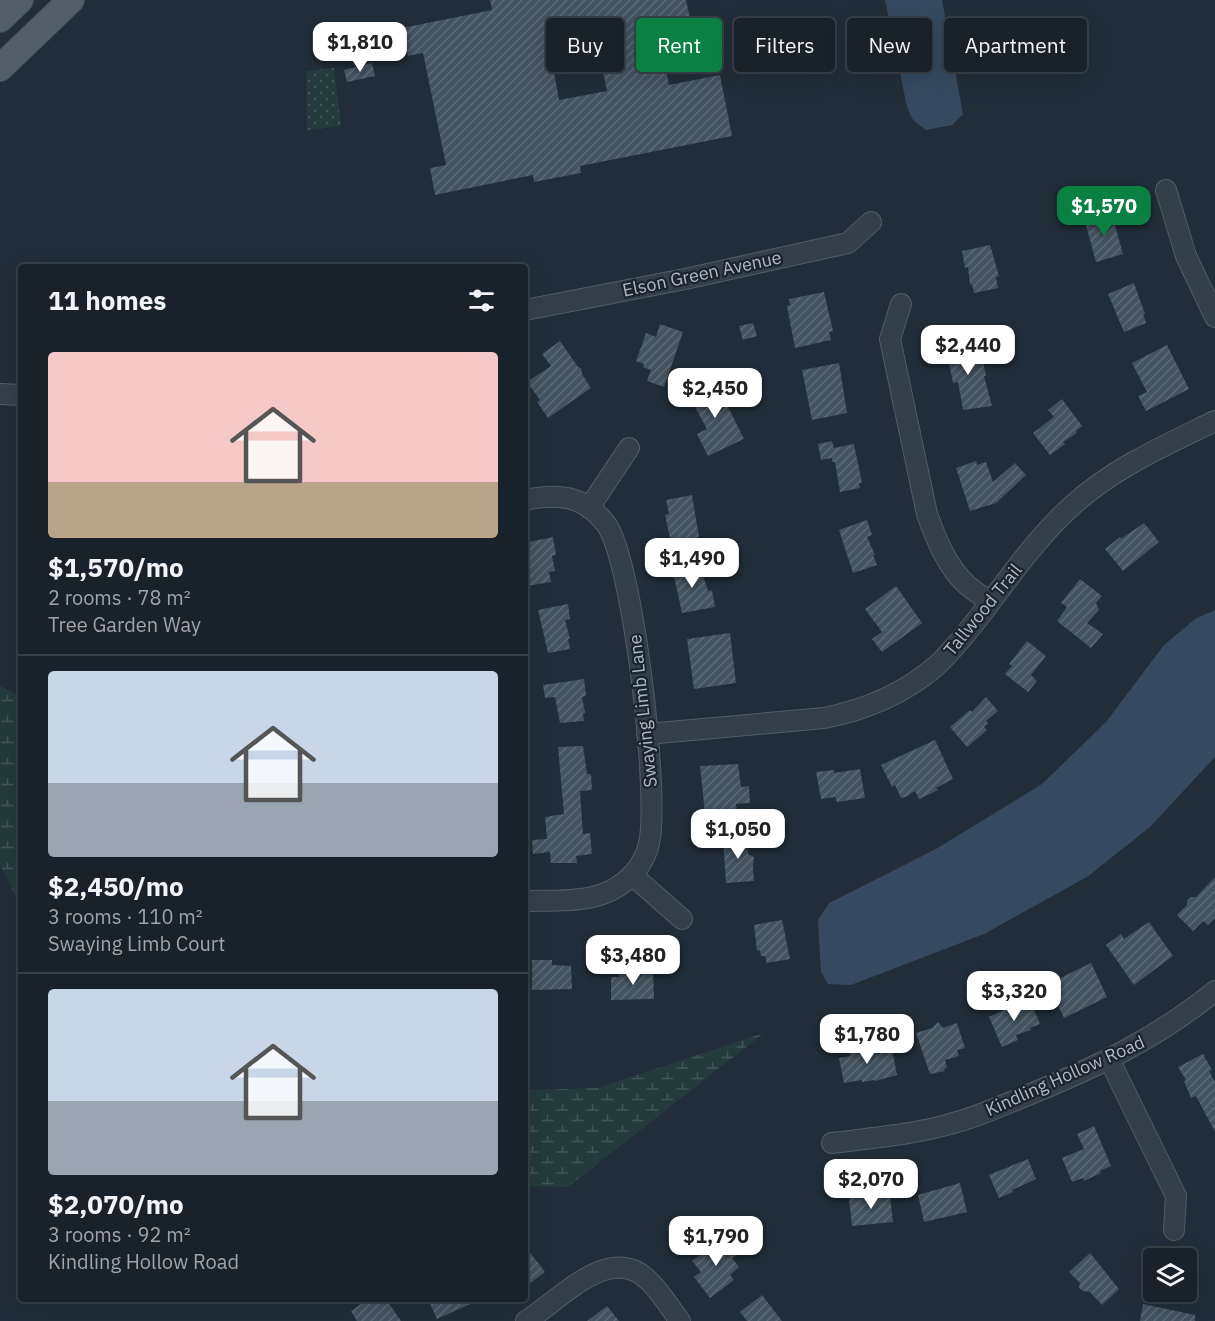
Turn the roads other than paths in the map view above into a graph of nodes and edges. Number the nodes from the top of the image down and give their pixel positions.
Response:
1 (20, 0) edge
2 (71, 0) edge
3 (0, 19) edge
4 (0, 68) edge
5 (1166, 190) dead end
6 (871, 222) dead end
7 (901, 304) dead end
8 (528, 309) edge
9 (1215, 317) edge
10 (0, 394) edge
11 (18, 395) edge
12 (1215, 422) edge
13 (629, 448) dead end
14 (528, 499) edge
15 (589, 507) junction
16 (990, 602) junction
17 (646, 734) junction
18 (632, 875) junction
19 (528, 901) edge
20 (682, 919) dead end
21 (1215, 992) edge
22 (1109, 1059) junction
23 (832, 1143) dead end
24 (1174, 1230) dead end
25 (526, 1321) edge
26 (680, 1321) edge

1 - 3 main road
2 - 4 main road
5 - 9 street
6 - 8 street, Elson Green Avenue
7 - 16 street
10 - 11 street
12 - 16 street, Tallwood Trail
13 - 15 street
14 - 15 street, Swaying Limb Lane
15 - 17 street, Swaying Limb Lane
16 - 17 street, Tallwood Trail
17 - 18 street, Swaying Limb Lane
18 - 19 street, Swaying Limb Lane
18 - 20 street
21 - 22 street, Kindling Hollow Road
22 - 23 street, Kindling Hollow Road
22 - 24 street
25 - 26 street

